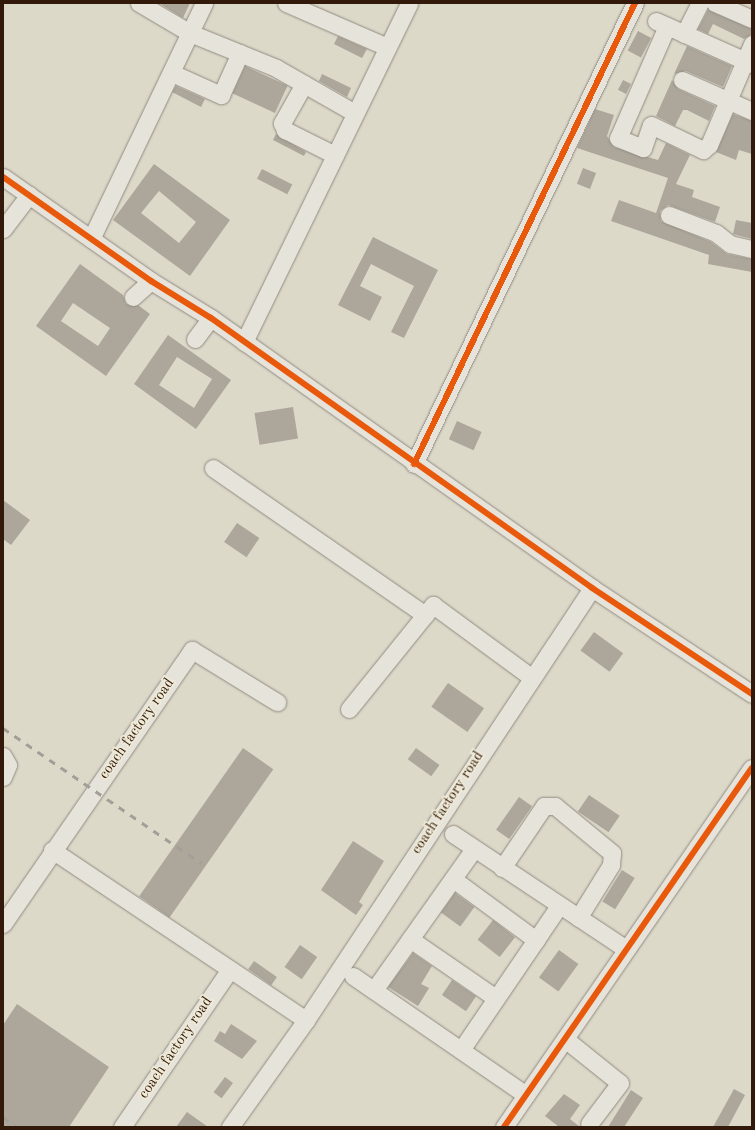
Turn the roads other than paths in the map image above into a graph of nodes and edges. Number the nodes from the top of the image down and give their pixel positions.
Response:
1 (139, 3) edge
2 (204, 3) edge
3 (286, 3) edge
4 (408, 3) edge
5 (635, 3) edge
6 (700, 3) edge
7 (715, 3) edge
8 (752, 19) edge
9 (190, 33) junction
10 (684, 34) junction
11 (752, 44) edge
12 (387, 48) junction
13 (240, 53) junction
14 (749, 63) edge
15 (172, 73) junction
16 (682, 80) dead end
17 (304, 84) junction
18 (729, 102) junction
19 (752, 111) edge
20 (355, 113) junction
21 (335, 155) junction
22 (3, 177) edge
23 (29, 195) junction
24 (669, 215) dead end
25 (3, 229) edge
26 (91, 239) junction
27 (752, 248) edge
28 (151, 281) junction
29 (134, 297) dead end
30 (211, 318) junction
31 (195, 339) dead end
32 (244, 342) junction
33 (414, 464) junction
34 (213, 468) dead end
35 (592, 588) junction
36 (425, 615) junction
37 (531, 677) junction
38 (752, 694) edge
39 (277, 702) dead end
40 (349, 709) dead end
41 (3, 756) edge
42 (752, 768) edge
43 (3, 778) edge
44 (453, 834) dead end
45 (52, 850) junction
46 (473, 850) junction
47 (502, 868) junction
48 (453, 879) junction
49 (568, 912) junction
50 (3, 924) edge
51 (410, 939) junction
52 (536, 940) junction
53 (626, 949) junction
54 (230, 969) junction
55 (353, 976) dead end
56 (374, 990) junction
57 (496, 998) junction
58 (306, 1020) junction
59 (565, 1039) junction
60 (464, 1052) junction
61 (526, 1095) junction
62 (589, 1124) dead end
63 (122, 1127) edge
64 (230, 1127) edge
65 (504, 1127) edge

1 - 9 street
2 - 9 street
3 - 12 street
4 - 12 street
5 - 33 street
6 - 10 street
7 - 8 street
9 - 13 street
9 - 15 street
10 - 14 street
10 - 18 street
11 - 14 street
12 - 20 street
13 - 15 street
13 - 17 street
14 - 18 street
15 - 26 street
16 - 18 street
17 - 20 street
17 - 21 street
18 - 19 street
20 - 21 street
21 - 32 street
22 - 23 street
23 - 25 street
23 - 26 street
24 - 27 street
26 - 28 street
28 - 29 street
28 - 30 street
30 - 31 street
30 - 32 street
32 - 33 street
33 - 35 street
34 - 36 street
35 - 37 street, coach factory road
35 - 38 street
36 - 37 street
36 - 40 street
37 - 58 street, coach factory road
39 - 45 street, coach factory road
41 - 43 street
42 - 53 street
44 - 46 street
45 - 50 street, coach factory road
45 - 54 street
46 - 47 street
46 - 48 street
47 - 49 street
47 - 49 street
48 - 51 street
48 - 52 street
49 - 52 street
49 - 53 street
49 - 60 street
51 - 56 street
51 - 57 street
52 - 57 street
53 - 59 street
54 - 58 street
54 - 63 street, coach factory road
55 - 56 street
56 - 60 street
57 - 60 street
58 - 64 street, coach factory road
59 - 61 street
59 - 62 street
60 - 61 street
61 - 65 street

